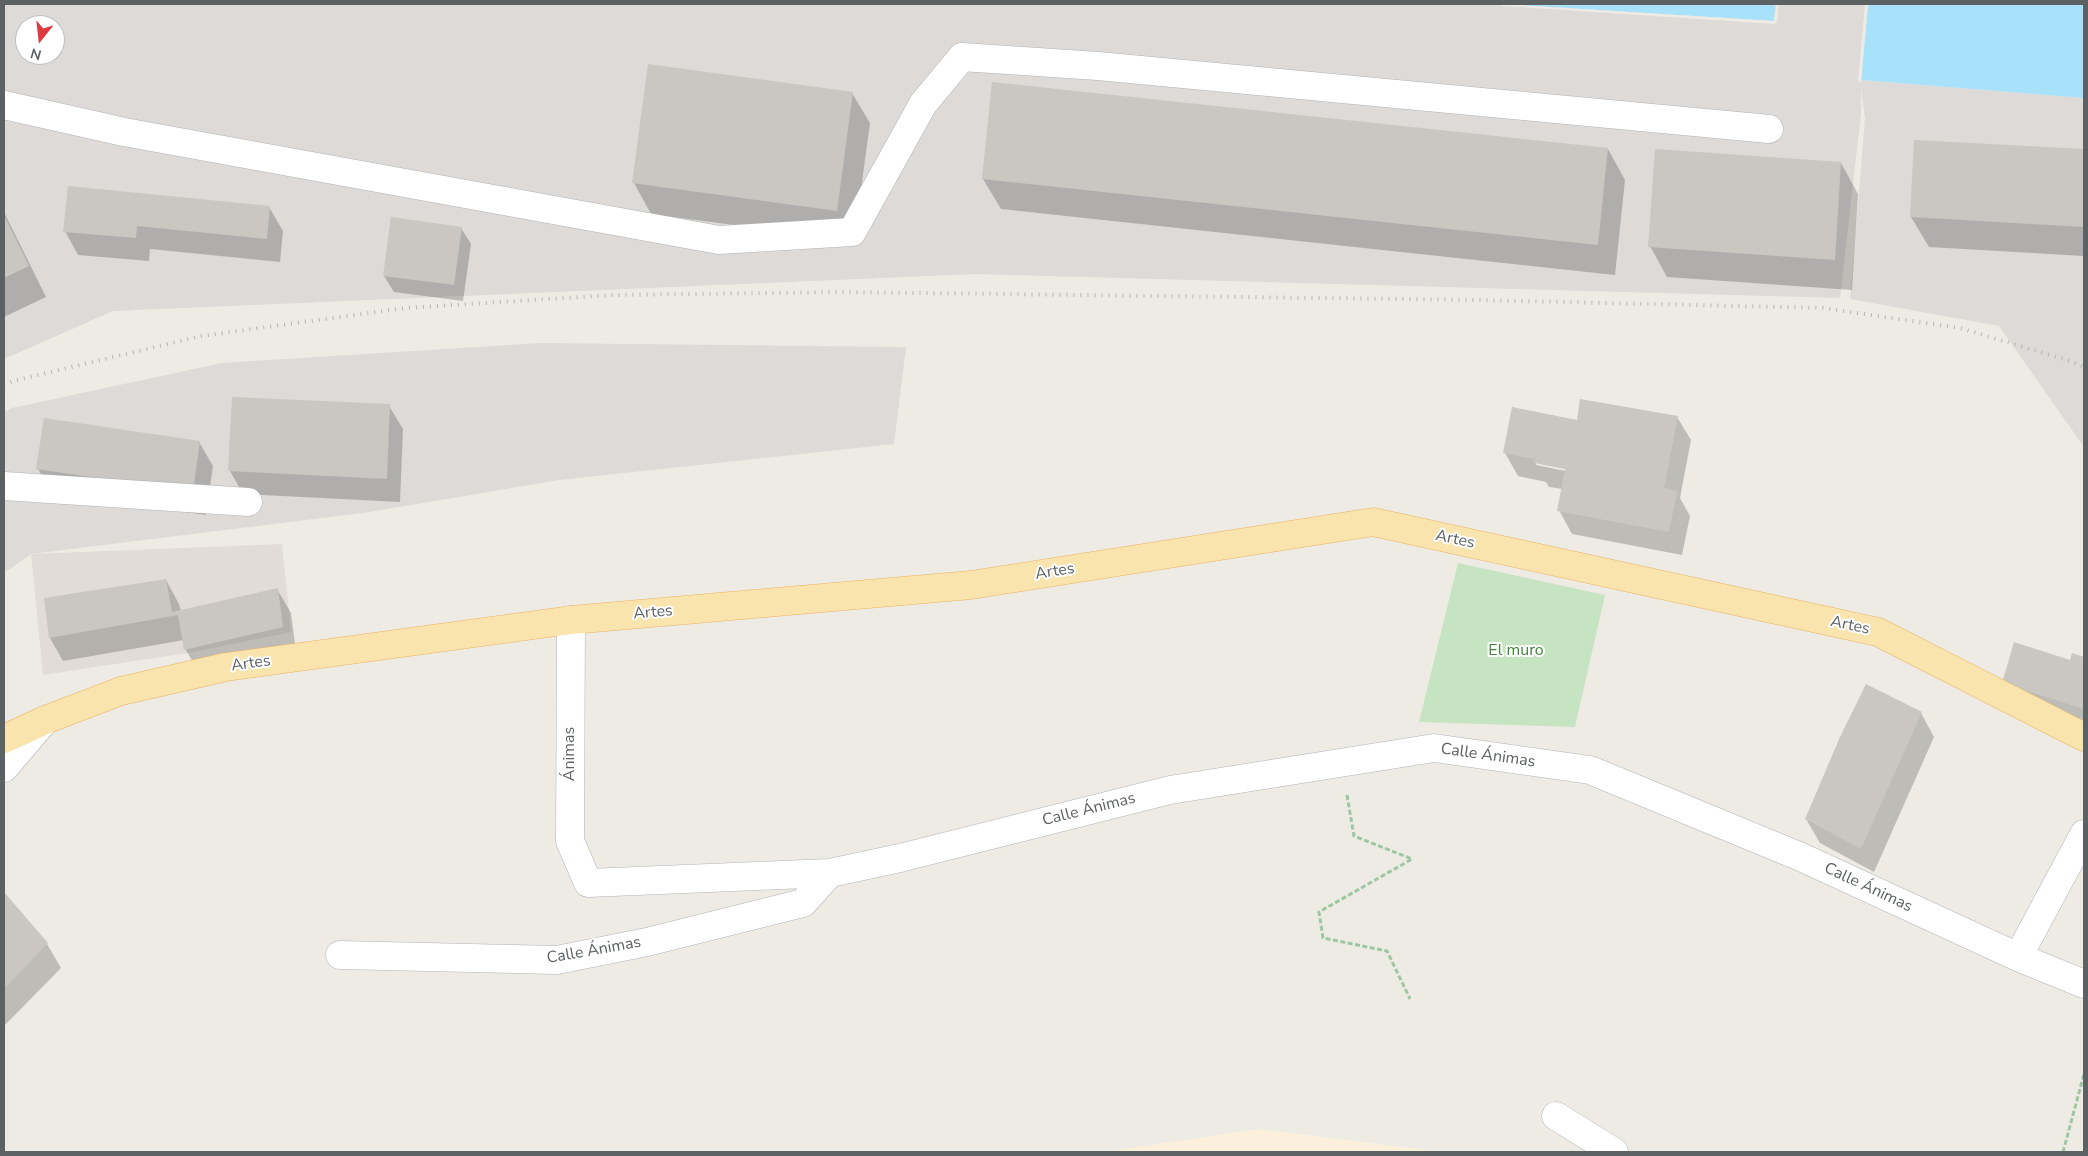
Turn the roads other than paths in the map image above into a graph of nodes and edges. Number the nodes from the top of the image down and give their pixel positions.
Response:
1 (4, 105) edge
2 (1770, 129) dead end
3 (4, 486) edge
4 (248, 502) dead end
5 (571, 620) junction
6 (46, 720) junction
7 (2084, 737) edge
8 (4, 739) edge
9 (4, 768) edge
10 (2084, 834) edge
11 (830, 873) junction
12 (588, 883) joint
13 (340, 955) dead end
14 (2018, 957) junction
15 (2084, 984) edge
16 (1556, 1116) dead end
17 (1614, 1152) edge

1 - 2 street
3 - 4 street
5 - 6 main road, Artes
5 - 7 main road, Artes
5 - 12 street, Ánimas
6 - 8 main road, Artes
6 - 9 street
10 - 14 street
11 - 12 street, Calle Ánimas
11 - 13 street, Calle Ánimas
11 - 14 street, Calle Ánimas
14 - 15 street, Calle Ánimas
16 - 17 street

